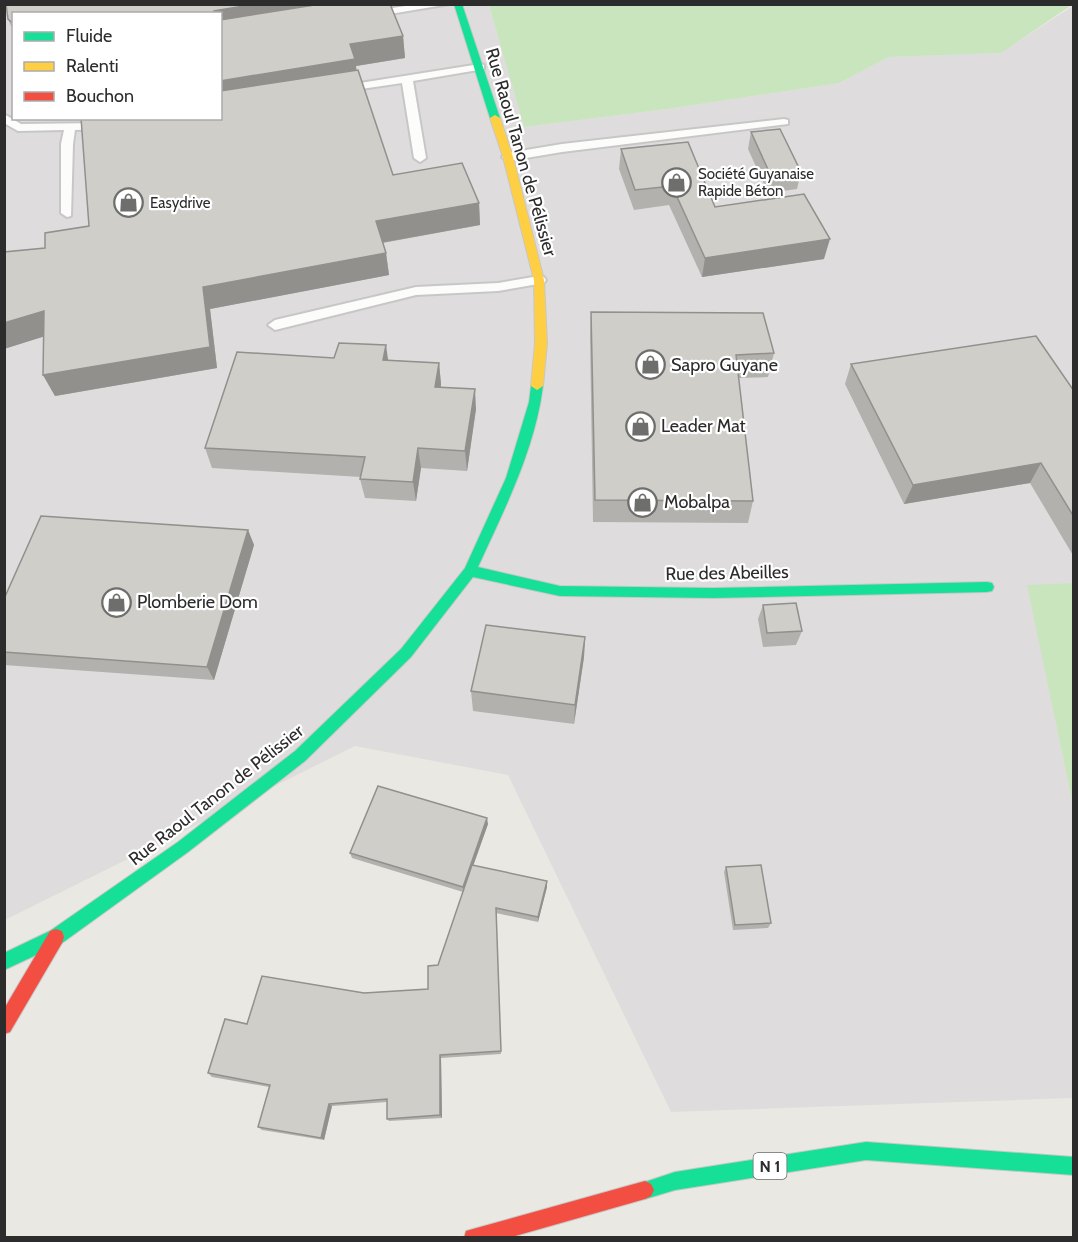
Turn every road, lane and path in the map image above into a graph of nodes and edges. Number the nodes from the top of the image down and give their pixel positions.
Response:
1 (445, 4) edge
2 (458, 4) edge
3 (360, 16) edge
4 (480, 67) junction
5 (407, 79) junction
6 (325, 92) edge
7 (4, 117) edge
8 (784, 122) dead end
9 (120, 124) edge
10 (70, 128) junction
11 (420, 158) dead end
12 (508, 158) junction
13 (67, 213) dead end
14 (539, 280) junction
15 (275, 325) dead end
16 (470, 571) junction
17 (987, 587) dead end
18 (56, 937) junction
19 (4, 962) edge
20 (4, 1026) edge
21 (1074, 1166) edge
22 (473, 1238) edge

1 - 3 lane
2 - 4 street, Rue Raoul Tanon de Pélissier
4 - 5 lane
4 - 12 street, Rue Raoul Tanon de Pélissier
5 - 6 lane
5 - 11 lane
7 - 10 lane
8 - 12 lane
9 - 10 lane
10 - 13 lane
12 - 14 street, Rue Raoul Tanon de Pélissier
14 - 15 lane
14 - 16 street, Rue Raoul Tanon de Pélissier
16 - 17 street, Rue des Abeilles
16 - 18 street, Rue Raoul Tanon de Pélissier
18 - 19 street, Rue Raoul Tanon de Pélissier
18 - 20 street, Rue Raoul Tanon de Pélissier
21 - 22 street, N 1

